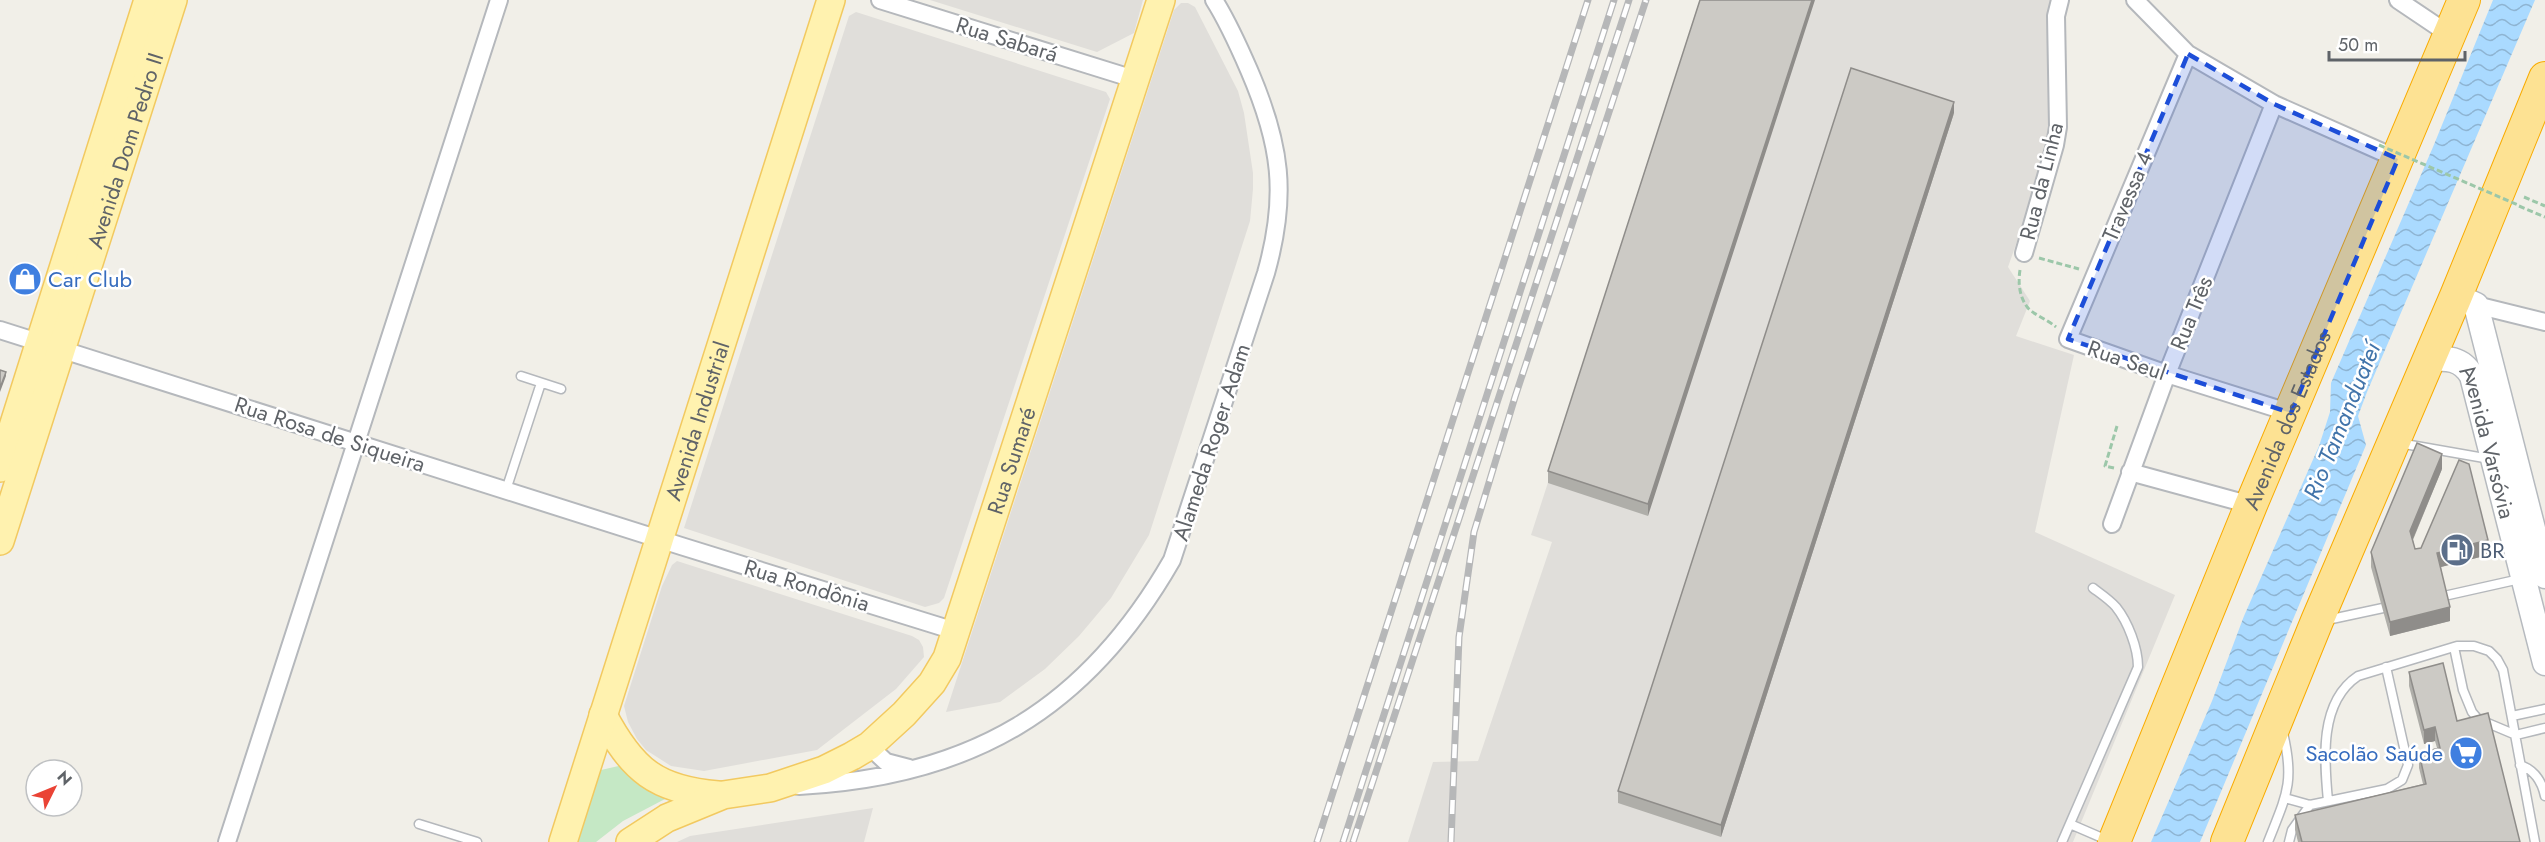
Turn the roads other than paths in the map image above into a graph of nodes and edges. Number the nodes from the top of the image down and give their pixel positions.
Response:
1 (148, 0) edge
2 (173, 0) edge
3 (499, 0) edge
4 (831, 0) edge
5 (880, 0) edge
6 (1160, 0) edge
7 (1214, 0) edge
8 (2060, 0) edge
9 (2135, 0) edge
10 (2398, 0) edge
11 (2464, 0) edge
12 (2450, 35) junction
13 (2188, 54) junction
14 (2545, 78) edge
15 (1134, 79) junction
16 (2274, 104) junction
17 (2389, 152) junction
18 (2024, 253) road end
19 (2466, 301) junction
20 (2545, 322) edge
21 (0, 330) edge
22 (2068, 339) joint
23 (50, 346) junction
24 (2427, 360) junction
25 (2167, 374) junction
26 (521, 376) dead end
27 (542, 383) junction
28 (561, 389) dead end
29 (2291, 413) junction
30 (356, 442) junction
31 (2395, 442) junction
32 (2493, 459) junction
33 (0, 468) edge
34 (2130, 472) junction
35 (506, 490) junction
36 (2251, 505) junction
37 (2112, 524) dead end
38 (660, 539) junction
39 (0, 540) edge
40 (2534, 577) edge
41 (2093, 588) dead end
42 (2444, 596) edge
43 (2383, 608) edge
44 (2318, 621) junction
45 (955, 631) junction
46 (2454, 647) junction
47 (2545, 663) edge
48 (2386, 667) junction
49 (2545, 709) edge
50 (603, 715) junction
51 (2278, 715) junction
52 (2512, 716) junction
53 (2545, 728) edge
54 (2516, 735) junction
55 (869, 746) junction
56 (2520, 765) junction
57 (916, 770) junction
58 (770, 788) junction
59 (723, 795) junction
60 (2545, 796) edge
61 (2285, 798) junction
62 (2328, 801) junction
63 (2310, 805) junction
64 (419, 824) dead end
65 (2070, 824) junction
66 (227, 842) edge
67 (477, 842) edge
68 (563, 842) edge
69 (630, 842) edge
70 (2062, 842) edge
71 (2114, 842) edge
72 (2227, 842) edge
73 (2268, 842) edge
74 (2289, 842) edge
75 (2535, 842) edge

1 - 23 main road, Avenida Dom Pedro II
2 - 23 main road, Avenida Dom Pedro II
3 - 30 street
4 - 38 main road, Avenida Industrial
5 - 15 street, Rua Sabará
6 - 15 main road, Rua Sumaré
7 - 57 street, Alameda Roger Adam
8 - 18 street, Rua da Linha
9 - 13 street
10 - 12 street
11 - 12 highway, Avenida dos Estados
12 - 17 highway, Avenida dos Estados
13 - 16 street
13 - 22 street, Travessa 4
14 - 19 highway
15 - 45 main road, Rua Sumaré
16 - 17 street
16 - 25 street, Rua Três
17 - 29 highway, Avenida dos Estados
19 - 20 street
19 - 24 highway
19 - 40 main road, Avenida Varsóvia
21 - 23 street, Rua Rosa de Siqueira
22 - 25 street, Rua Seul
23 - 30 street, Rua Rosa de Siqueira
23 - 33 main road, Avenida Dom Pedro II
23 - 39 main road, Avenida Dom Pedro II
24 - 31 highway
24 - 32 main road, Avenida Varsóvia
25 - 29 street, Rua Seul
25 - 34 street, Rua Três
26 - 27 lane
27 - 28 lane
27 - 35 lane
29 - 36 highway, Avenida dos Estados
30 - 35 street, Rua Rosa de Siqueira
30 - 66 street
31 - 32 lane
31 - 44 highway
32 - 40 main road, Avenida Varsóvia
34 - 36 street
34 - 37 street, Rua Três
35 - 38 street, Rua Rosa de Siqueira
36 - 71 highway, Avenida dos Estados
38 - 45 street, Rua Rondônia
38 - 50 main road, Avenida Industrial
40 - 42 lane
40 - 47 main road, Avenida Varsóvia
41 - 65 lane
43 - 44 lane
44 - 51 highway
45 - 55 main road, Rua Sumaré
46 - 48 lane
46 - 52 lane
46 - 54 lane
48 - 62 lane
48 - 62 lane
49 - 52 lane
50 - 59 main road, Rua Sumaré
50 - 68 main road, Avenida Industrial
51 - 61 lane
51 - 72 highway
52 - 54 lane
53 - 54 lane
54 - 56 lane
55 - 57 street
55 - 58 main road, Rua Sumaré
56 - 60 lane
56 - 75 lane
57 - 58 street, Alameda Roger Adam
58 - 59 main road, Rua Sumaré
59 - 69 main road, Rua Sumaré
61 - 63 lane
61 - 73 lane
62 - 63 lane
63 - 74 lane
64 - 67 lane
65 - 70 lane
65 - 71 lane

